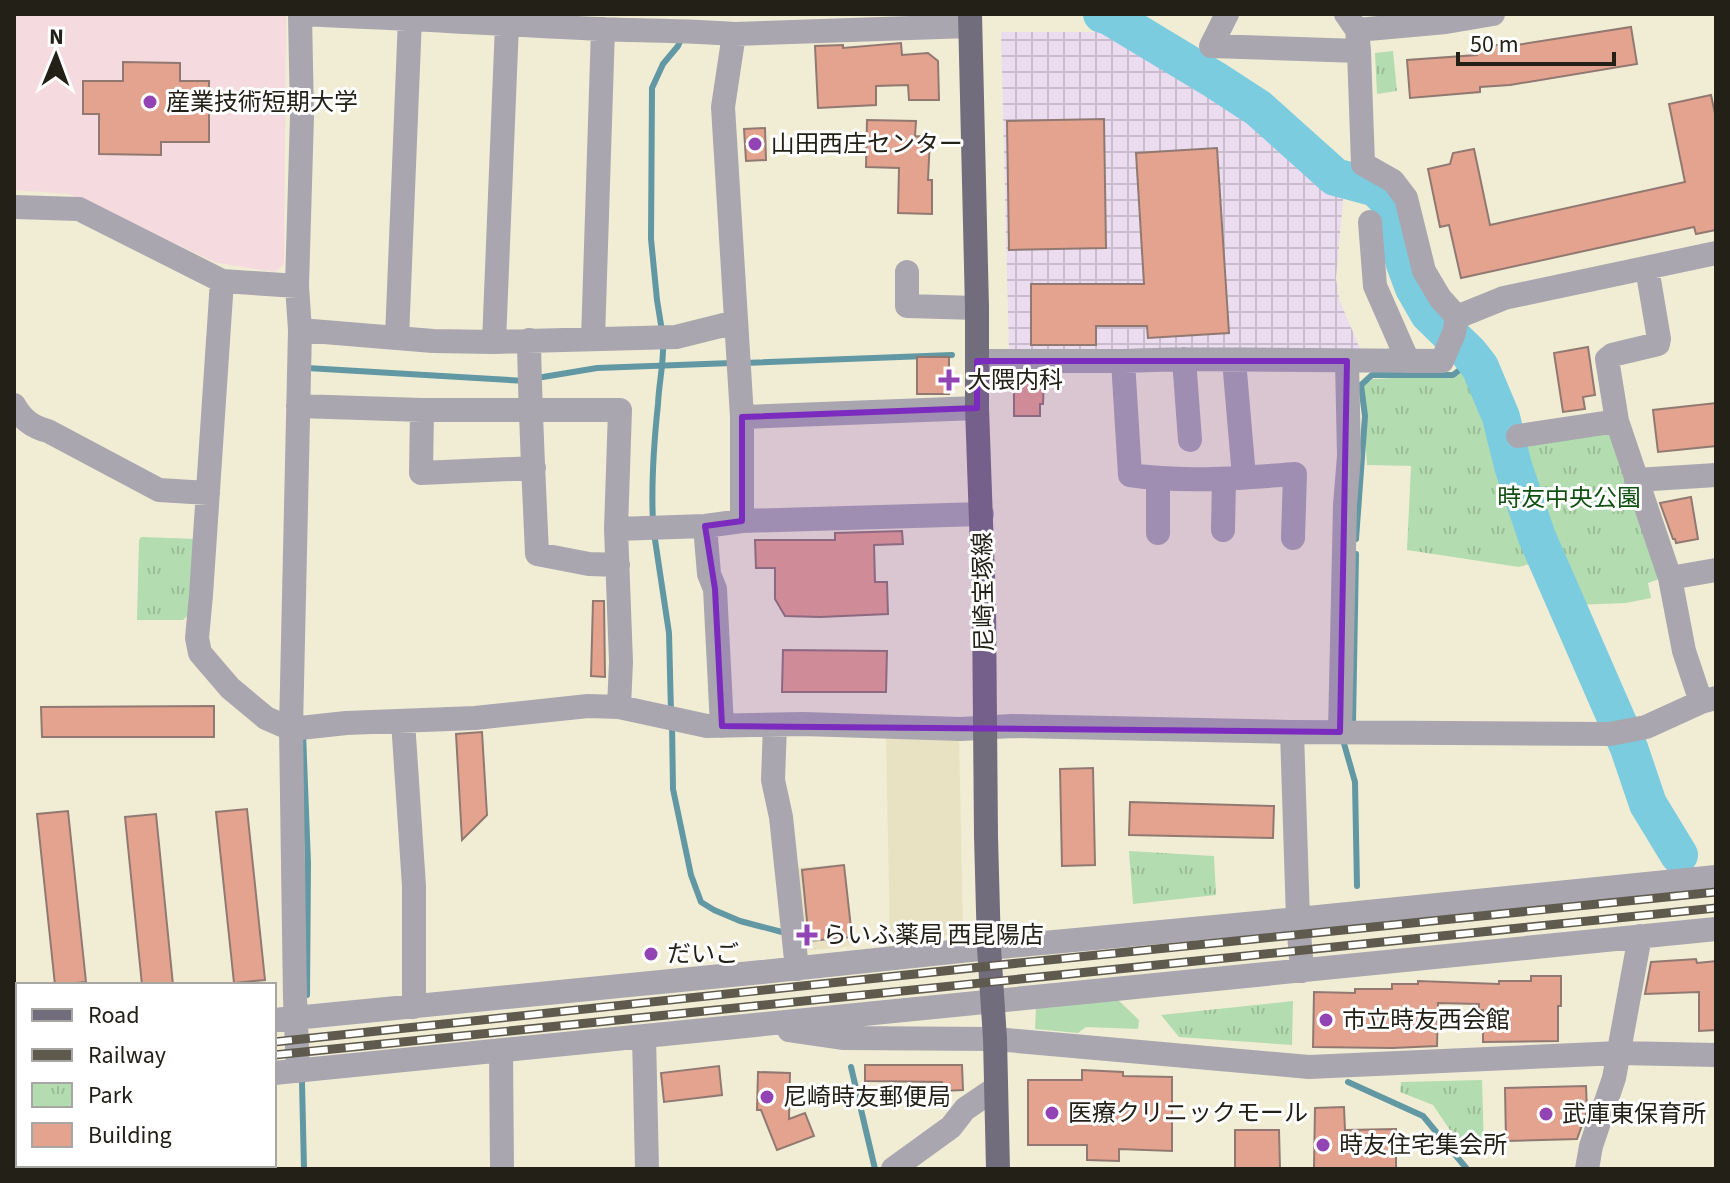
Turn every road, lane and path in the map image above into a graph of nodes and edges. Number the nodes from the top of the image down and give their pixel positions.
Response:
1 (300, 14) edge
2 (1227, 14) edge
3 (1493, 14) edge
4 (407, 17) edge
5 (504, 20) edge
6 (970, 20) edge
7 (636, 22) edge
8 (793, 23) edge
9 (694, 27) edge
10 (603, 29) junction
11 (1354, 32) edge
12 (734, 34) junction
13 (14, 207) edge
14 (1370, 222) dead end
15 (1716, 253) edge
16 (1647, 268) junction
17 (907, 272) dead end
18 (222, 281) junction
19 (297, 286) junction
20 (977, 308) junction
21 (1457, 317) junction
22 (736, 322) junction
23 (300, 330) junction
24 (397, 338) junction
25 (593, 339) junction
26 (529, 340) junction
27 (494, 342) junction
28 (1184, 359) junction
29 (1234, 360) junction
30 (977, 361) junction
31 (1123, 361) junction
32 (1347, 361) junction
33 (1408, 361) junction
34 (14, 405) edge
35 (298, 406) junction
36 (977, 408) junction
37 (530, 409) junction
38 (422, 410) junction
39 (742, 417) junction
40 (1617, 421) junction
41 (1518, 436) dead end
42 (1190, 440) dead end
43 (534, 468) junction
44 (1234, 478) junction
45 (1158, 479) junction
46 (1636, 480) junction
47 (1715, 483) edge
48 (208, 493) junction
49 (982, 514) junction
50 (742, 521) junction
51 (705, 526) junction
52 (616, 529) junction
53 (1223, 530) dead end
54 (1158, 533) dead end
55 (1293, 538) dead end
56 (618, 565) junction
57 (1716, 570) edge
58 (1670, 578) junction
59 (1708, 700) edge
60 (619, 707) junction
61 (403, 721) junction
62 (775, 725) junction
63 (722, 726) junction
64 (985, 727) junction
65 (291, 729) junction
66 (1292, 732) junction
67 (1340, 732) junction
68 (1716, 877) edge
69 (1298, 919) junction
70 (1716, 929) edge
71 (1640, 936) junction
72 (989, 948) junction
73 (797, 969) junction
74 (1302, 971) junction
75 (993, 1000) junction
76 (414, 1007) junction
77 (285, 1019) edge
78 (760, 1025) junction
79 (644, 1036) junction
80 (995, 1039) junction
81 (501, 1052) junction
82 (1619, 1053) junction
83 (1716, 1055) edge
84 (286, 1072) edge
85 (996, 1088) junction
86 (502, 1169) edge
87 (647, 1169) edge
88 (893, 1169) edge
89 (998, 1169) edge
90 (1587, 1169) edge

1 - 4 street
1 - 19 street
2 - 11 street
3 - 11 street
4 - 5 street
4 - 24 street
5 - 10 street
5 - 27 street
6 - 8 street
6 - 20 main road, 尼崎宝塚線
7 - 9 street
7 - 10 street
8 - 12 street
9 - 12 street
10 - 25 street
11 - 21 street
12 - 22 street
13 - 18 street
14 - 33 street
15 - 16 street
16 - 21 street
16 - 40 street
17 - 20 street
18 - 19 street
18 - 48 street
19 - 23 street
20 - 30 main road, 尼崎宝塚線
21 - 33 street
22 - 25 street
22 - 39 street
23 - 24 street
23 - 35 street
24 - 27 street
25 - 26 street
26 - 27 street
26 - 37 street
28 - 29 street
28 - 31 street
28 - 42 street
29 - 32 street
29 - 44 street
30 - 31 street
30 - 36 main road, 尼崎宝塚線
31 - 45 street
32 - 33 street
32 - 67 street
34 - 48 street
35 - 38 street
35 - 65 street
36 - 39 street
36 - 49 main road, 尼崎宝塚線
37 - 38 street
37 - 43 street
37 - 52 street
38 - 43 street
39 - 50 street
40 - 41 street
40 - 46 street
43 - 56 street
44 - 45 street
44 - 53 street
44 - 55 street
45 - 54 street
46 - 47 street
46 - 58 street
48 - 65 street
49 - 50 street
49 - 64 main road, 尼崎宝塚線
50 - 51 street
51 - 52 street
51 - 63 street
52 - 56 street
56 - 60 street
57 - 58 street
58 - 59 street
59 - 67 street
60 - 61 street
60 - 63 street
61 - 65 street
61 - 76 street
62 - 63 street
62 - 64 street
62 - 73 street
64 - 66 street
64 - 72 main road, 尼崎宝塚線
65 - 77 street
66 - 67 street
66 - 69 street
68 - 69 street
69 - 72 street
69 - 74 street
70 - 71 street
71 - 74 street
71 - 82 street
72 - 73 street
72 - 75 main road, 尼崎宝塚線
73 - 76 street
74 - 75 street
75 - 78 street
75 - 80 main road, 尼崎宝塚線
76 - 77 street
77 - 84 street
78 - 79 street
78 - 80 street
79 - 81 street
79 - 87 street
80 - 82 street
80 - 85 main road, 尼崎宝塚線
81 - 84 street
81 - 86 street
82 - 83 street
82 - 90 street
85 - 88 street
85 - 89 main road, 尼崎宝塚線

